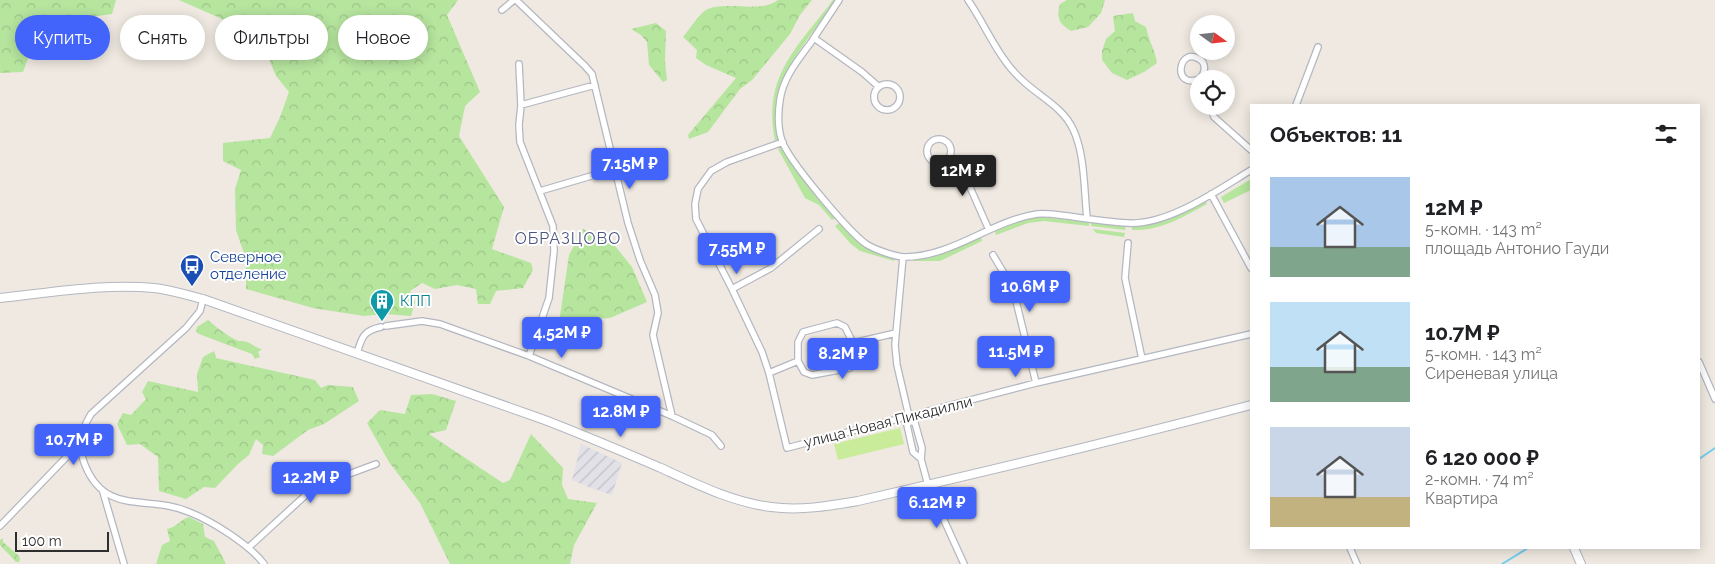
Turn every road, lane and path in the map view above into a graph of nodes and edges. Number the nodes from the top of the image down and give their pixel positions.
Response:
1 (515, 0) edge
2 (840, 0) edge
3 (968, 0) edge
4 (502, 10) dead end
5 (814, 38) junction
6 (1318, 48) dead end
7 (519, 64) dead end
8 (1199, 80) edge
9 (595, 86) junction
10 (879, 87) junction
11 (1296, 104) edge
12 (521, 105) junction
13 (1213, 115) edge
14 (782, 142) junction
15 (1250, 149) edge
16 (948, 159) junction
17 (615, 169) junction
18 (1250, 171) edge
19 (540, 191) junction
20 (1211, 194) junction
21 (1087, 218) junction
22 (819, 229) dead end
23 (989, 230) junction
24 (1128, 243) dead end
25 (993, 255) dead end
26 (903, 257) junction
27 (1250, 266) edge
28 (732, 289) junction
29 (0, 298) edge
30 (203, 299) junction
31 (896, 333) junction
32 (1250, 334) edge
33 (853, 343) junction
34 (357, 353) junction
35 (529, 356) junction
36 (1142, 360) junction
37 (798, 361) junction
38 (1700, 364) edge
39 (769, 373) junction
40 (1036, 383) junction
41 (1715, 399) edge
42 (1250, 405) edge
43 (672, 416) junction
44 (910, 419) junction
45 (80, 443) junction
46 (720, 446) dead end
47 (921, 459) junction
48 (376, 464) dead end
49 (928, 485) junction
50 (103, 492) junction
51 (0, 526) edge
52 (249, 547) junction
53 (1350, 549) edge
54 (1574, 549) edge
55 (124, 564) edge
56 (264, 564) edge
57 (964, 564) edge
58 (1357, 564) edge
59 (1582, 564) edge

1 - 4 street
1 - 9 street
2 - 5 street
3 - 21 street
5 - 10 street
5 - 14 street
6 - 11 street
7 - 12 street
8 - 8 street
9 - 12 street
9 - 17 street
10 - 10 street
12 - 19 street
13 - 15 street
14 - 26 street
14 - 28 street
16 - 16 street
16 - 23 street
17 - 19 street
17 - 43 street
18 - 20 street
19 - 35 street
20 - 21 street
20 - 27 street
21 - 23 street
22 - 28 street
23 - 26 street
24 - 36 street
25 - 40 street
26 - 31 street
28 - 39 street
29 - 30 street
30 - 34 street
30 - 45 street
31 - 33 street
31 - 44 street
32 - 36 street, улица Новая Пикадилли
33 - 37 street
33 - 37 street
34 - 35 street
34 - 49 street
35 - 43 street
36 - 40 street, улица Новая Пикадилли
37 - 39 street
38 - 41 street
39 - 44 street, улица Новая Пикадилли
40 - 44 street, улица Новая Пикадилли
42 - 49 street
43 - 46 street
44 - 47 street
44 - 47 street
45 - 50 street
45 - 51 street
47 - 49 street
48 - 52 street
49 - 57 street
50 - 52 street
50 - 55 street
52 - 56 street
53 - 58 street
54 - 59 street

